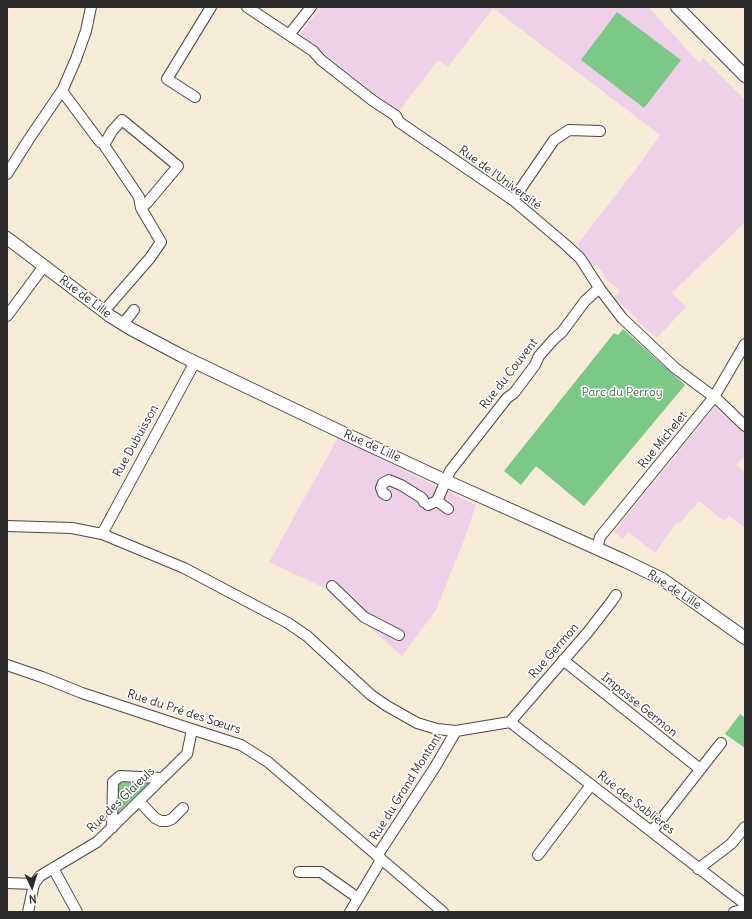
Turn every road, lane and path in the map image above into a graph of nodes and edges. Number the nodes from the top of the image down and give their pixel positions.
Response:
1 (91, 7) edge
2 (211, 7) edge
3 (247, 7) edge
4 (311, 7) edge
5 (677, 7) edge
6 (289, 35) junction
7 (720, 50) junction
8 (745, 76) edge
9 (745, 84) edge
10 (62, 91) junction
11 (195, 97) dead end
12 (600, 131) dead end
13 (100, 142) dead end
14 (7, 174) edge
15 (513, 200) junction
16 (141, 208) junction
17 (7, 238) edge
18 (44, 266) junction
19 (600, 289) junction
20 (134, 310) dead end
21 (104, 311) junction
22 (7, 316) edge
23 (123, 324) junction
24 (745, 344) edge
25 (195, 362) junction
26 (714, 397) junction
27 (745, 426) edge
28 (446, 481) junction
29 (386, 495) dead end
30 (430, 503) junction
31 (448, 509) dead end
32 (7, 526) edge
33 (102, 534) junction
34 (597, 548) junction
35 (332, 586) dead end
36 (616, 595) dead end
37 (400, 635) dead end
38 (745, 638) edge
39 (563, 660) junction
40 (7, 665) edge
41 (510, 722) junction
42 (192, 730) junction
43 (456, 731) junction
44 (721, 743) dead end
45 (700, 770) junction
46 (162, 778) junction
47 (591, 785) junction
48 (139, 801) junction
49 (183, 808) dead end
50 (745, 827) edge
51 (112, 828) junction
52 (652, 831) junction
53 (538, 855) dead end
54 (379, 858) junction
55 (53, 868) junction
56 (698, 869) junction
57 (298, 872) dead end
58 (7, 883) edge
59 (34, 884) junction
60 (358, 898) junction
61 (745, 904) edge
62 (745, 909) edge
63 (439, 911) edge
64 (28, 912) edge
65 (78, 912) edge
66 (350, 912) edge
67 (734, 912) edge

1 - 10 street
2 - 11 street
3 - 6 street, Rue de l'Université
4 - 6 street
5 - 7 main road
6 - 15 street, Rue de l'Université
7 - 8 main road
7 - 9 main road
10 - 13 street
10 - 14 street
12 - 15 street
15 - 19 street, Rue de l'Université
16 - 16 street
16 - 21 street
17 - 18 main road, Rue de Lille
18 - 21 main road, Rue de Lille
18 - 22 street
19 - 26 street, Rue de l'Université
19 - 28 street, Rue du Couvent
20 - 23 street
21 - 23 main road, Rue de Lille
23 - 25 main road, Rue de Lille
24 - 26 street, Rue Michelet
25 - 28 main road, Rue de Lille
25 - 33 street, Rue Dubuisson
26 - 27 street, Rue de l'Université
26 - 34 street, Rue Michelet
28 - 30 street, Rue du Couvent
28 - 34 main road, Rue de Lille
29 - 30 street
30 - 31 street
32 - 33 street
33 - 43 street
34 - 38 main road, Rue de Lille
35 - 37 street
36 - 39 street, Rue Germon
39 - 41 street, Rue Germon
39 - 45 street, Impasse Germon
40 - 42 street, Rue du Pré des Sœurs
41 - 43 street
41 - 47 street, Rue des Sablières
42 - 46 street, Rue des Glaieuls
42 - 54 street, Rue du Pré des Sœurs
43 - 54 street, Rue du Grand Montant
44 - 45 street
45 - 52 street
46 - 48 street, Rue des Glaieuls
46 - 51 street
47 - 52 street, Rue des Sablières
47 - 53 street
48 - 49 street
48 - 51 street, Rue des Glaieuls
50 - 56 street
51 - 55 street, Rue des Glaieuls
52 - 56 street, Rue des Sablières
54 - 60 street, Rue du Grand Montant
54 - 63 street, Rue du Pré des Sœurs
55 - 59 street, Rue des Glaieuls
55 - 65 street
56 - 61 street, Rue des Sablières
57 - 60 street
58 - 59 street
59 - 64 street
60 - 66 street, Rue du Grand Montant
62 - 67 street

